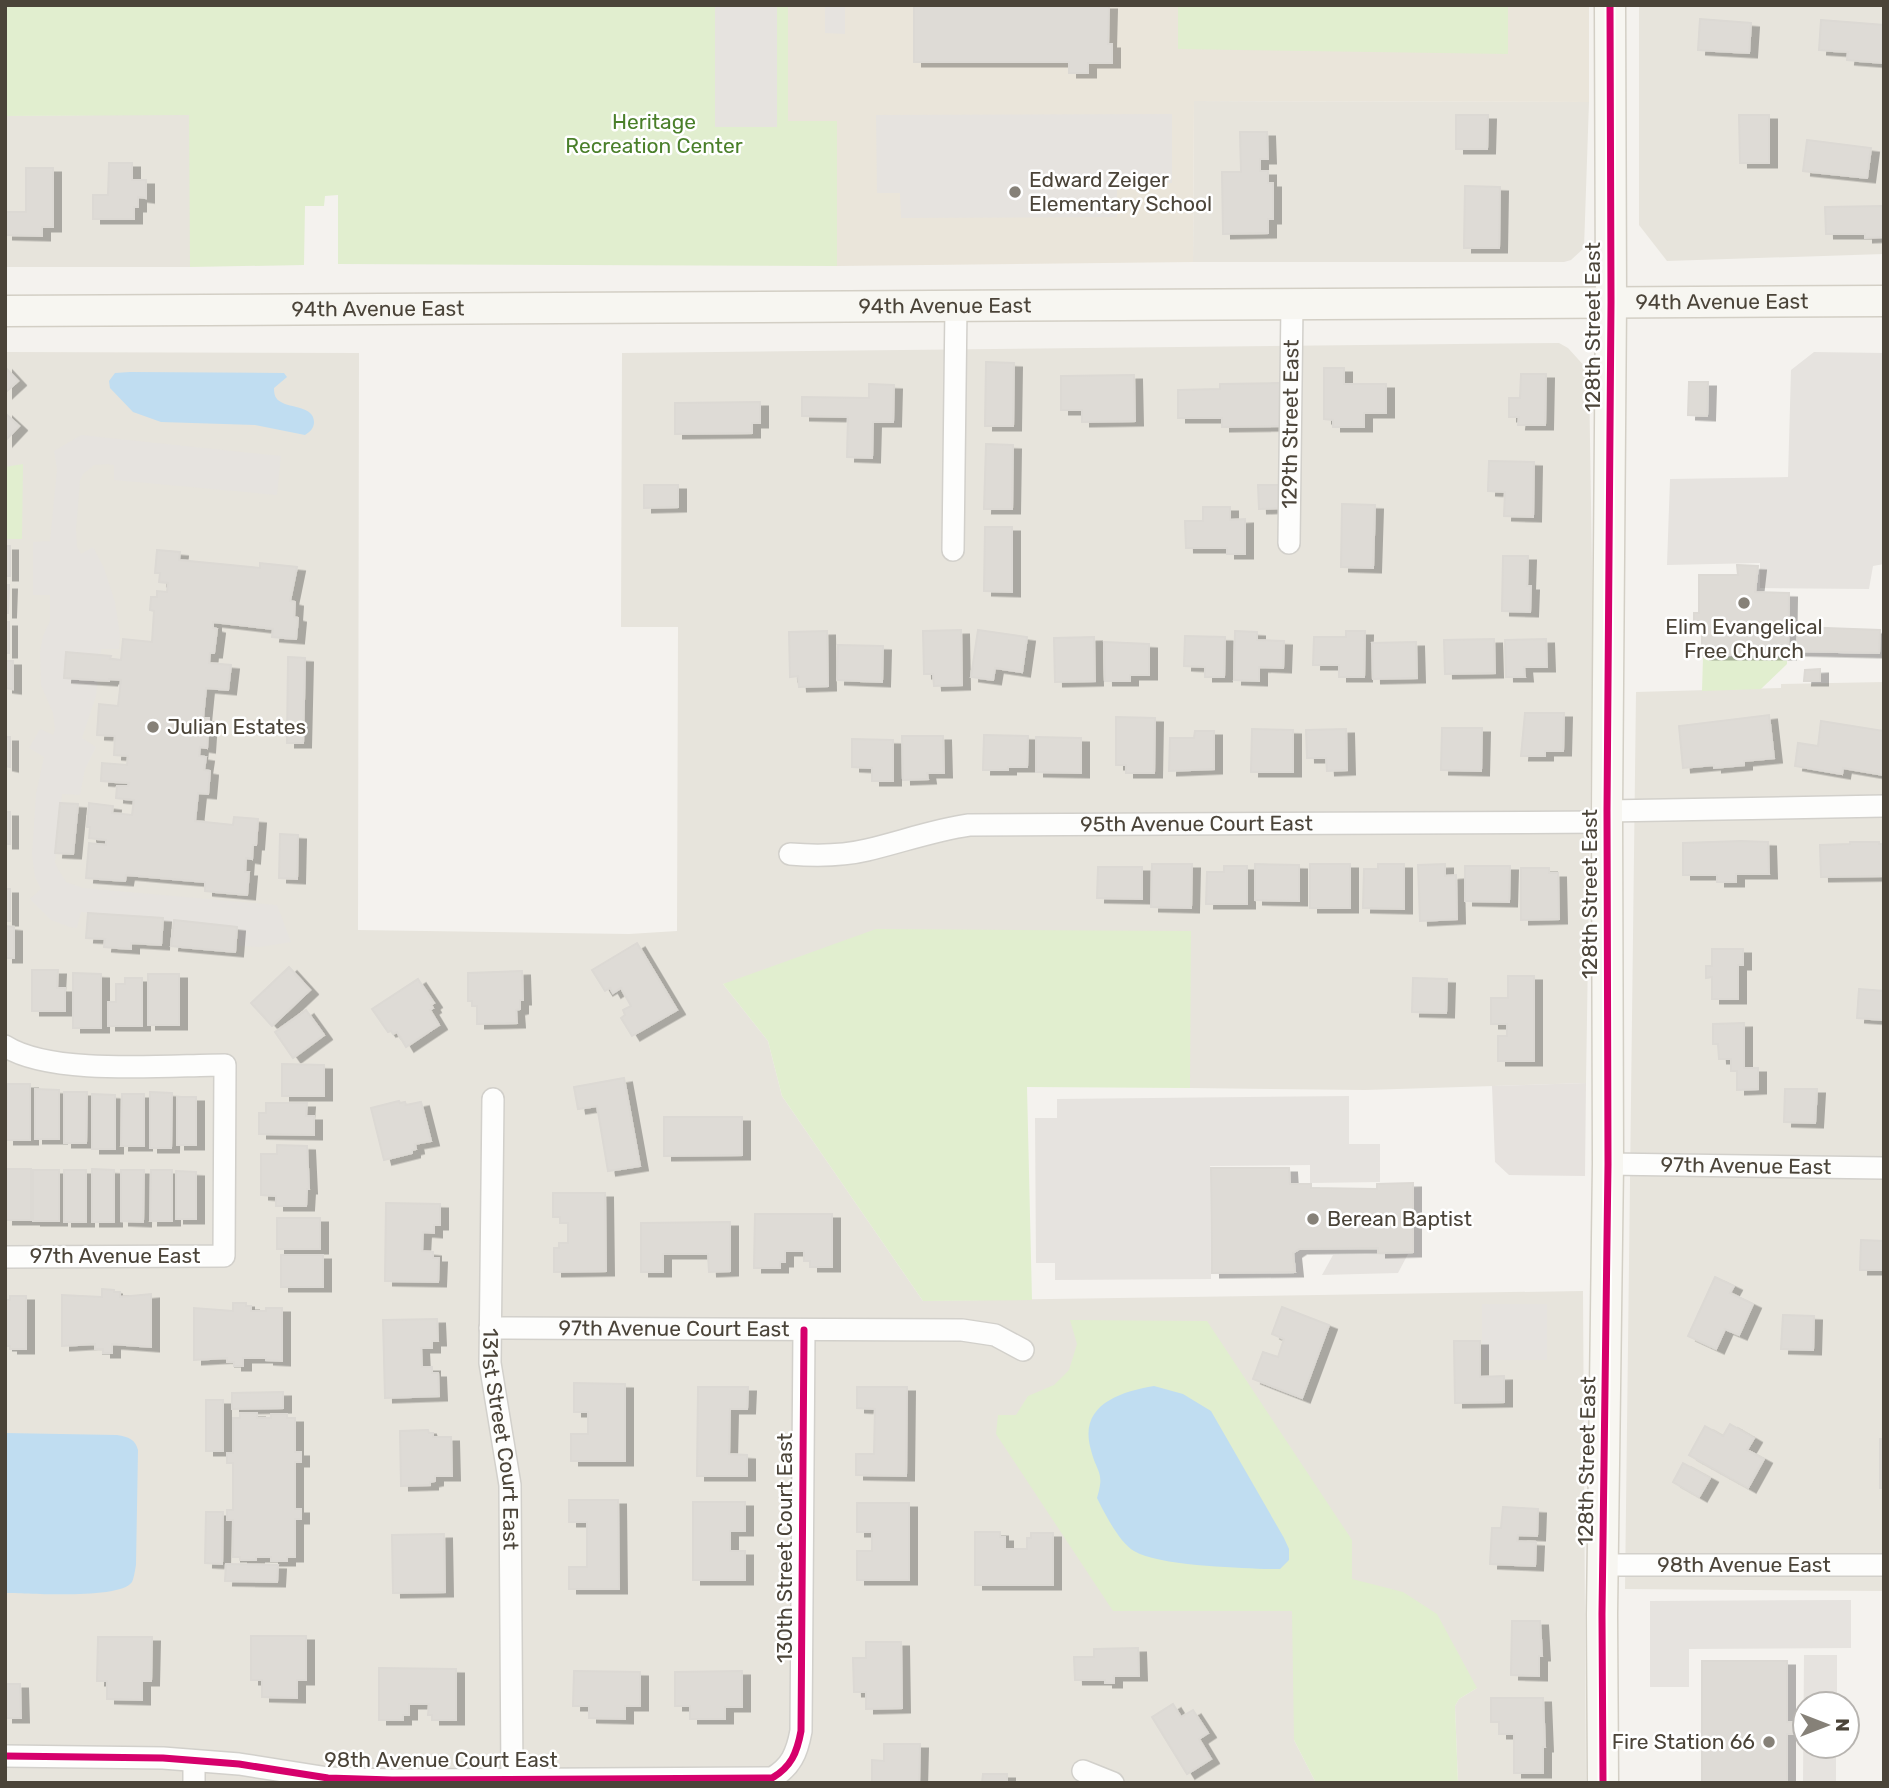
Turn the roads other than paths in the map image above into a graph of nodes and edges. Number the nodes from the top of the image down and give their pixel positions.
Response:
1 (1609, 5) edge
2 (1884, 301) edge
3 (1611, 302) junction
4 (1292, 304) junction
5 (956, 306) junction
6 (5, 311) edge
7 (1289, 543) dead end
8 (953, 550) dead end
9 (1884, 806) edge
10 (1607, 817) junction
11 (790, 855) dead end
12 (5, 1046) edge
13 (493, 1099) dead end
14 (1608, 1164) junction
15 (1884, 1168) edge
16 (5, 1257) edge
17 (489, 1328) junction
18 (804, 1330) junction
19 (1023, 1350) dead end
20 (1604, 1565) junction
21 (1884, 1565) edge
22 (5, 1756) edge
23 (194, 1761) junction
24 (789, 1765) joint
25 (1083, 1771) dead end
26 (512, 1778) junction
27 (194, 1783) edge
28 (1113, 1783) edge
29 (1603, 1783) edge

1 - 3 main road, 128th Street East
2 - 3 main road, 94th Avenue East
3 - 4 main road, 94th Avenue East
3 - 10 main road, 128th Street East
4 - 5 main road, 94th Avenue East
4 - 7 street, 129th Street East
5 - 6 main road, 94th Avenue East
5 - 8 street
9 - 10 street, 95th Avenue Court East
10 - 11 street, 95th Avenue Court East
10 - 14 main road, 128th Street East
12 - 16 street, 97th Avenue East
13 - 17 street, 131st Street Court East
14 - 15 street, 97th Avenue East
14 - 20 main road, 128th Street East
17 - 18 street, 97th Avenue Court East
17 - 26 street, 131st Street Court East
18 - 19 street, 97th Avenue Court East
18 - 24 street, 130th Street Court East
20 - 21 street, 98th Avenue East
20 - 29 main road, 128th Street East
22 - 23 street, 98th Avenue Court East
23 - 26 street, 98th Avenue Court East
23 - 27 street
24 - 26 street, 98th Avenue Court East
25 - 28 street

